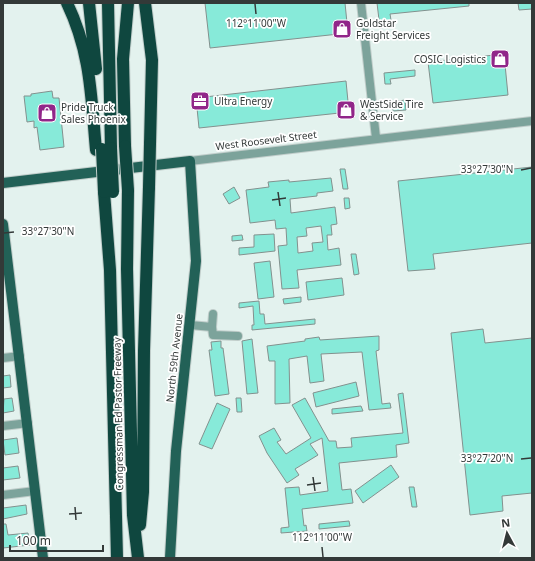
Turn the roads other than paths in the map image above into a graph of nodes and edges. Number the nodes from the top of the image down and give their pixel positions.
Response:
1 (67, 3) edge
2 (89, 3) edge
3 (108, 3) edge
4 (115, 3) edge
5 (128, 3) edge
6 (361, 3) edge
7 (146, 4) edge
8 (532, 121) edge
9 (376, 138) junction
10 (111, 148) junction
11 (190, 161) junction
12 (112, 170) junction
13 (3, 179) edge
14 (3, 183) edge
15 (113, 192) junction
16 (3, 224) edge
17 (213, 314) dead end
18 (190, 326) junction
19 (212, 327) junction
20 (238, 336) dead end
21 (20, 356) junction
22 (3, 358) edge
23 (28, 423) junction
24 (3, 426) edge
25 (35, 491) junction
26 (3, 495) edge
27 (138, 554) edge
28 (43, 558) edge
29 (117, 558) edge
30 (170, 558) edge

1 - 10 highway
2 - 10 highway
3 - 10 highway
4 - 10 highway
5 - 10 highway
6 - 9 street
7 - 27 highway, bridge
8 - 9 street, West Roosevelt Street
9 - 11 street, West Roosevelt Street
10 - 12 highway, bridge
10 - 15 highway
10 - 15 highway, bridge
11 - 12 main road, West Roosevelt Street
11 - 18 main road, North 59th Avenue
12 - 14 main road, West Roosevelt Street
12 - 15 highway, bridge
13 - 14 main road
15 - 27 highway, Congressman Ed Pastor Freeway
15 - 29 highway, Congressman Ed Pastor Freeway
16 - 21 main road
17 - 19 street
18 - 19 street
18 - 30 main road, North 59th Avenue
19 - 20 street
21 - 22 street
21 - 23 main road
23 - 24 street
23 - 25 main road
25 - 26 street
25 - 28 main road

